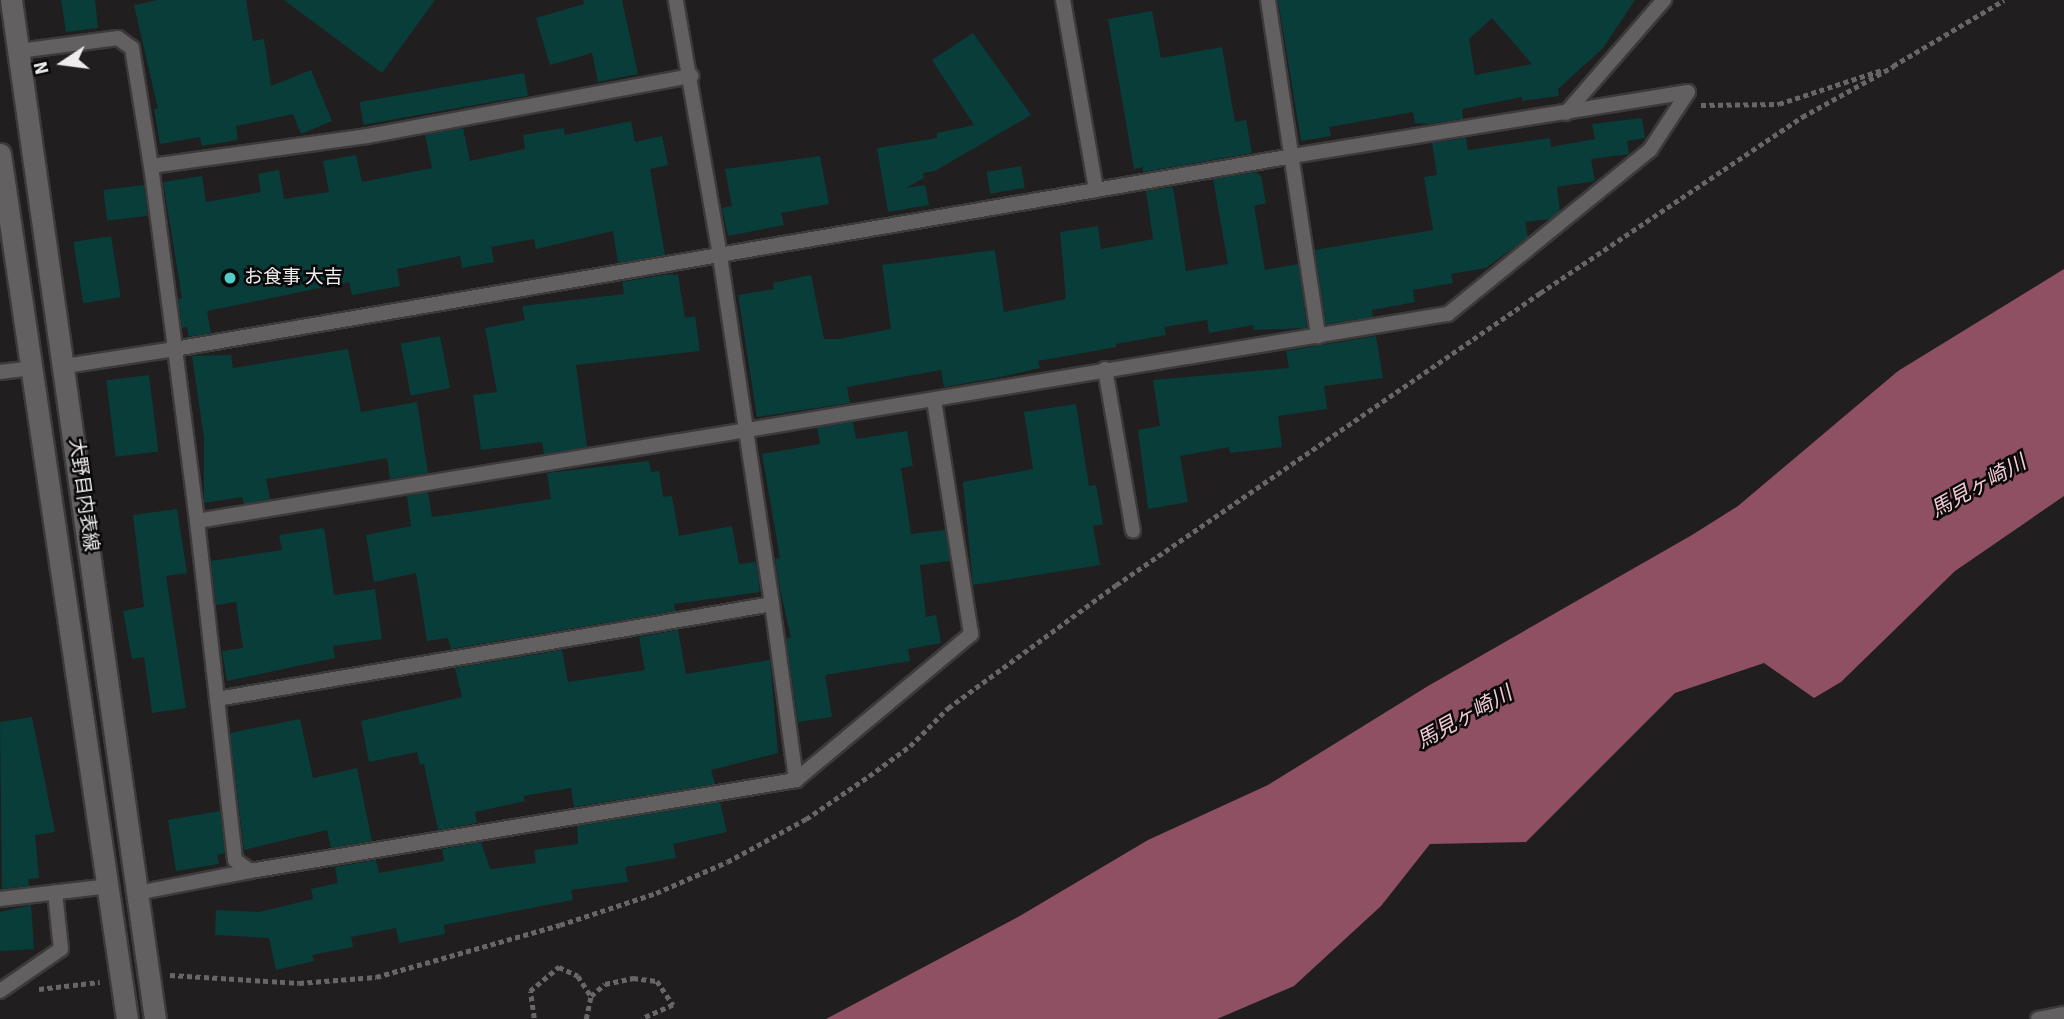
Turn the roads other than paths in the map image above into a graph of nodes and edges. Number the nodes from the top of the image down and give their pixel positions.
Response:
1 (11, 0) edge
2 (676, 0) edge
3 (1063, 0) edge
4 (1268, 0) edge
5 (1664, 0) edge
6 (19, 51) junction
7 (691, 76) junction
8 (1566, 113) junction
9 (0, 154) edge
10 (1293, 156) junction
11 (151, 166) junction
12 (1096, 190) junction
13 (720, 256) junction
14 (1318, 336) junction
15 (175, 349) junction
16 (65, 366) junction
17 (32, 368) junction
18 (1105, 369) junction
19 (0, 372) edge
20 (933, 400) junction
21 (748, 432) junction
22 (197, 521) junction
23 (1133, 531) dead end
24 (772, 604) junction
25 (217, 699) junction
26 (796, 780) junction
27 (250, 871) junction
28 (109, 886) junction
29 (55, 892) junction
30 (137, 893) junction
31 (0, 899) edge
32 (0, 991) edge
33 (2064, 1014) edge
34 (127, 1019) edge
35 (155, 1019) edge
36 (2038, 1019) edge

1 - 6 main road, 大野目内表線
2 - 7 lane
3 - 12 lane
4 - 10 lane
5 - 8 lane
6 - 11 lane
6 - 16 main road, 大野目内表線
7 - 11 lane
7 - 13 lane
8 - 10 lane
8 - 14 lane
9 - 17 main road, 大野目内表線
10 - 12 lane
10 - 14 lane
11 - 15 lane
12 - 13 lane
13 - 15 lane
13 - 21 lane
14 - 18 lane
15 - 16 lane
15 - 22 lane
16 - 30 main road, 大野目内表線
17 - 19 lane
17 - 28 main road, 大野目内表線
18 - 20 lane
18 - 23 lane
20 - 21 lane
20 - 26 lane
21 - 22 lane
21 - 24 lane
22 - 25 lane
24 - 25 lane
24 - 26 lane
25 - 27 lane
26 - 27 lane
27 - 30 lane
28 - 29 lane
28 - 34 main road, 大野目内表線
29 - 31 lane
29 - 32 lane
30 - 35 main road, 大野目内表線
33 - 36 lane

